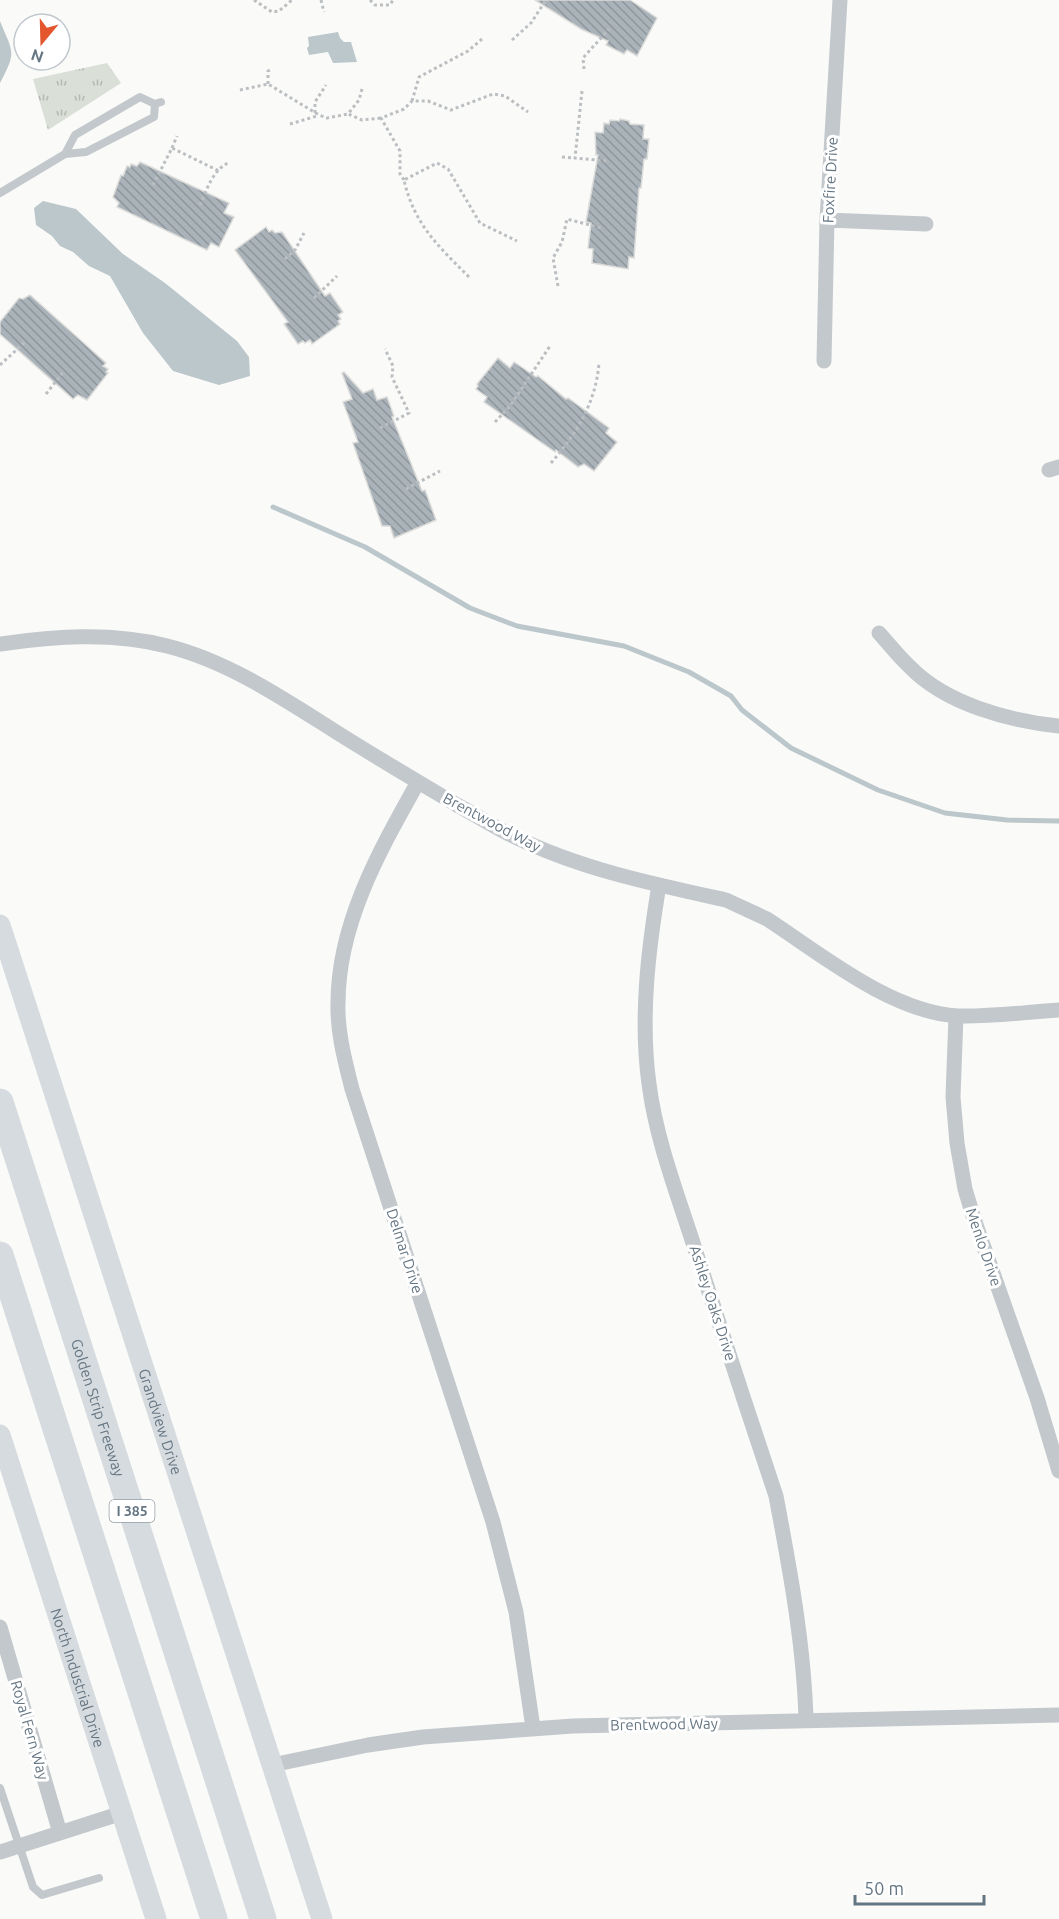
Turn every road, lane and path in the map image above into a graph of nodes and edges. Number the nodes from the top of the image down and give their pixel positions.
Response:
1 (254, 0) edge
2 (292, 0) edge
3 (321, 0) edge
4 (370, 0) edge
5 (393, 0) edge
6 (546, 0) edge
7 (840, 0) edge
8 (324, 12) dead end
9 (609, 29) dead end
10 (482, 39) dead end
11 (512, 40) dead end
12 (272, 69) dead end
13 (584, 69) dead end
14 (268, 84) junction
15 (326, 85) dead end
16 (362, 89) dead end
17 (240, 90) dead end
18 (582, 91) dead end
19 (412, 101) junction
20 (528, 112) dead end
21 (317, 114) junction
22 (348, 114) junction
23 (381, 118) junction
24 (290, 124) dead end
25 (177, 136) dead end
26 (172, 148) junction
27 (65, 154) junction
28 (562, 157) dead end
29 (575, 158) junction
30 (608, 161) dead end
31 (230, 162) dead end
32 (219, 171) junction
33 (404, 180) junction
34 (153, 185) dead end
35 (0, 193) edge
36 (200, 205) dead end
37 (827, 220) junction
38 (926, 224) dead end
39 (601, 228) dead end
40 (304, 233) dead end
41 (518, 241) dead end
42 (285, 259) dead end
43 (338, 276) dead end
44 (469, 277) dead end
45 (558, 286) dead end
46 (314, 298) dead end
47 (26, 341) dead end
48 (550, 346) dead end
49 (385, 349) dead end
50 (825, 361) dead end
51 (598, 363) dead end
52 (0, 365) edge
53 (64, 371) dead end
54 (46, 394) dead end
55 (495, 422) dead end
56 (380, 428) dead end
57 (551, 463) dead end
58 (440, 471) dead end
59 (406, 489) dead end
60 (879, 633) dead end
61 (0, 644) edge
62 (1059, 726) edge
63 (418, 782) junction
64 (659, 885) junction
65 (0, 925) edge
66 (1059, 1010) edge
67 (956, 1016) junction
68 (0, 1102) edge
69 (0, 1255) edge
70 (0, 1435) edge
71 (1059, 1471) edge
72 (0, 1627) edge
73 (1059, 1715) edge
74 (806, 1720) junction
75 (533, 1728) junction
76 (272, 1765) junction
77 (0, 1788) edge
78 (122, 1813) junction
79 (60, 1833) junction
80 (20, 1846) junction
81 (0, 1852) edge
82 (99, 1878) dead end
83 (156, 1919) edge
84 (214, 1919) edge
85 (263, 1919) edge
86 (322, 1919) edge

1 - 2 path
3 - 8 path
4 - 5 path
6 - 11 path
7 - 37 street, Foxfire Drive
9 - 13 path
10 - 19 path
12 - 14 path
14 - 17 path
14 - 21 path
15 - 21 path
16 - 22 path
18 - 29 path
19 - 20 path
19 - 23 path
21 - 22 path
21 - 24 path
22 - 23 path
23 - 33 path
25 - 26 path
26 - 32 path
26 - 34 path
27 - 27 lane
27 - 35 lane
28 - 29 path
29 - 30 path
31 - 32 path
32 - 36 path
33 - 41 path
33 - 44 path
37 - 38 street
37 - 50 street, Foxfire Drive
39 - 45 path
40 - 42 path
43 - 46 path
47 - 52 path
48 - 55 path
49 - 56 path
51 - 57 path
53 - 54 path
58 - 59 path
60 - 62 street
61 - 63 street, Brentwood Way
63 - 64 street, Brentwood Way
63 - 75 street, Delmar Drive
64 - 67 street, Brentwood Way
64 - 74 street, Ashley Oaks Drive
65 - 76 street, Grandview Drive
66 - 67 street, Brentwood Way
67 - 71 street, Menlo Drive
68 - 85 highway, Golden Strip Freeway / I 385
69 - 84 highway, I 385
70 - 78 street, North Industrial Drive
72 - 79 street, Royal Fern Way
73 - 74 street, Brentwood Way
74 - 75 street, Brentwood Way
75 - 76 street, Brentwood Way
76 - 86 street, Grandview Drive
77 - 80 lane
78 - 79 street
78 - 83 street, North Industrial Drive
79 - 80 street
80 - 81 street
80 - 82 lane

